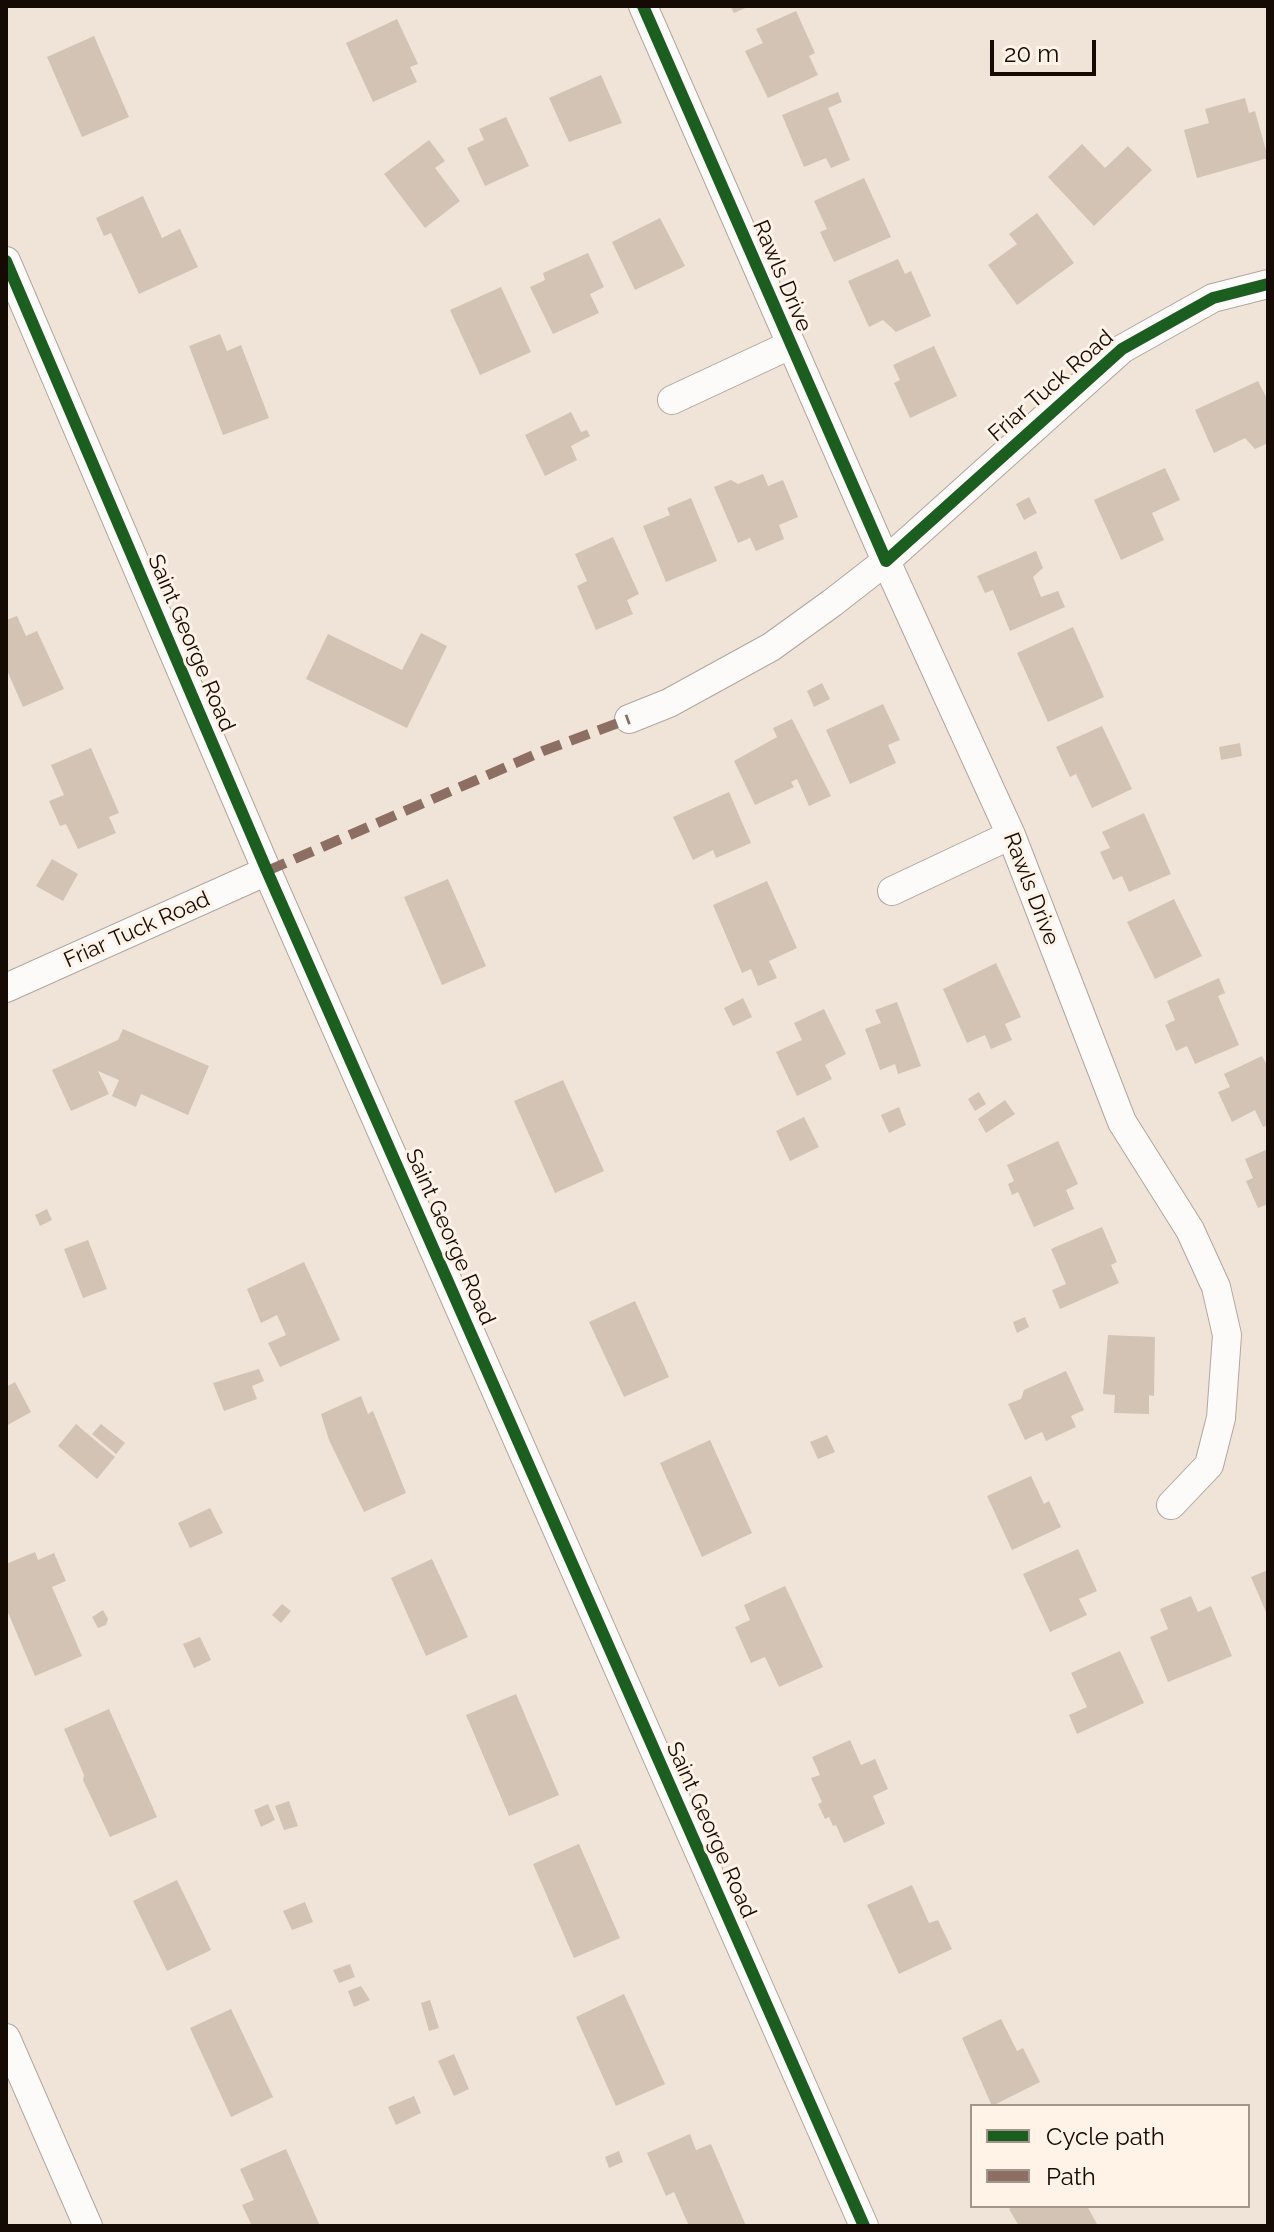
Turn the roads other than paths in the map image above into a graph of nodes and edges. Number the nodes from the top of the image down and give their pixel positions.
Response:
1 (643, 6) edge
2 (6, 261) edge
3 (1268, 284) edge
4 (790, 345) junction
5 (672, 400) dead end
6 (886, 561) junction
7 (629, 719) dead end
8 (1011, 835) junction
9 (267, 871) junction
10 (892, 891) dead end
11 (6, 988) edge
12 (1171, 1505) dead end
13 (6, 2038) edge
14 (88, 2226) edge
15 (864, 2226) edge

1 - 4 street, Rawls Drive
2 - 9 street, Saint George Road
3 - 6 street, Friar Tuck Road
4 - 5 street
4 - 6 street, Rawls Drive
6 - 7 street, Friar Tuck Road
6 - 8 street, Rawls Drive
8 - 10 street
8 - 12 street, Rawls Drive
9 - 11 street, Friar Tuck Road
9 - 15 street, Saint George Road
13 - 14 street

